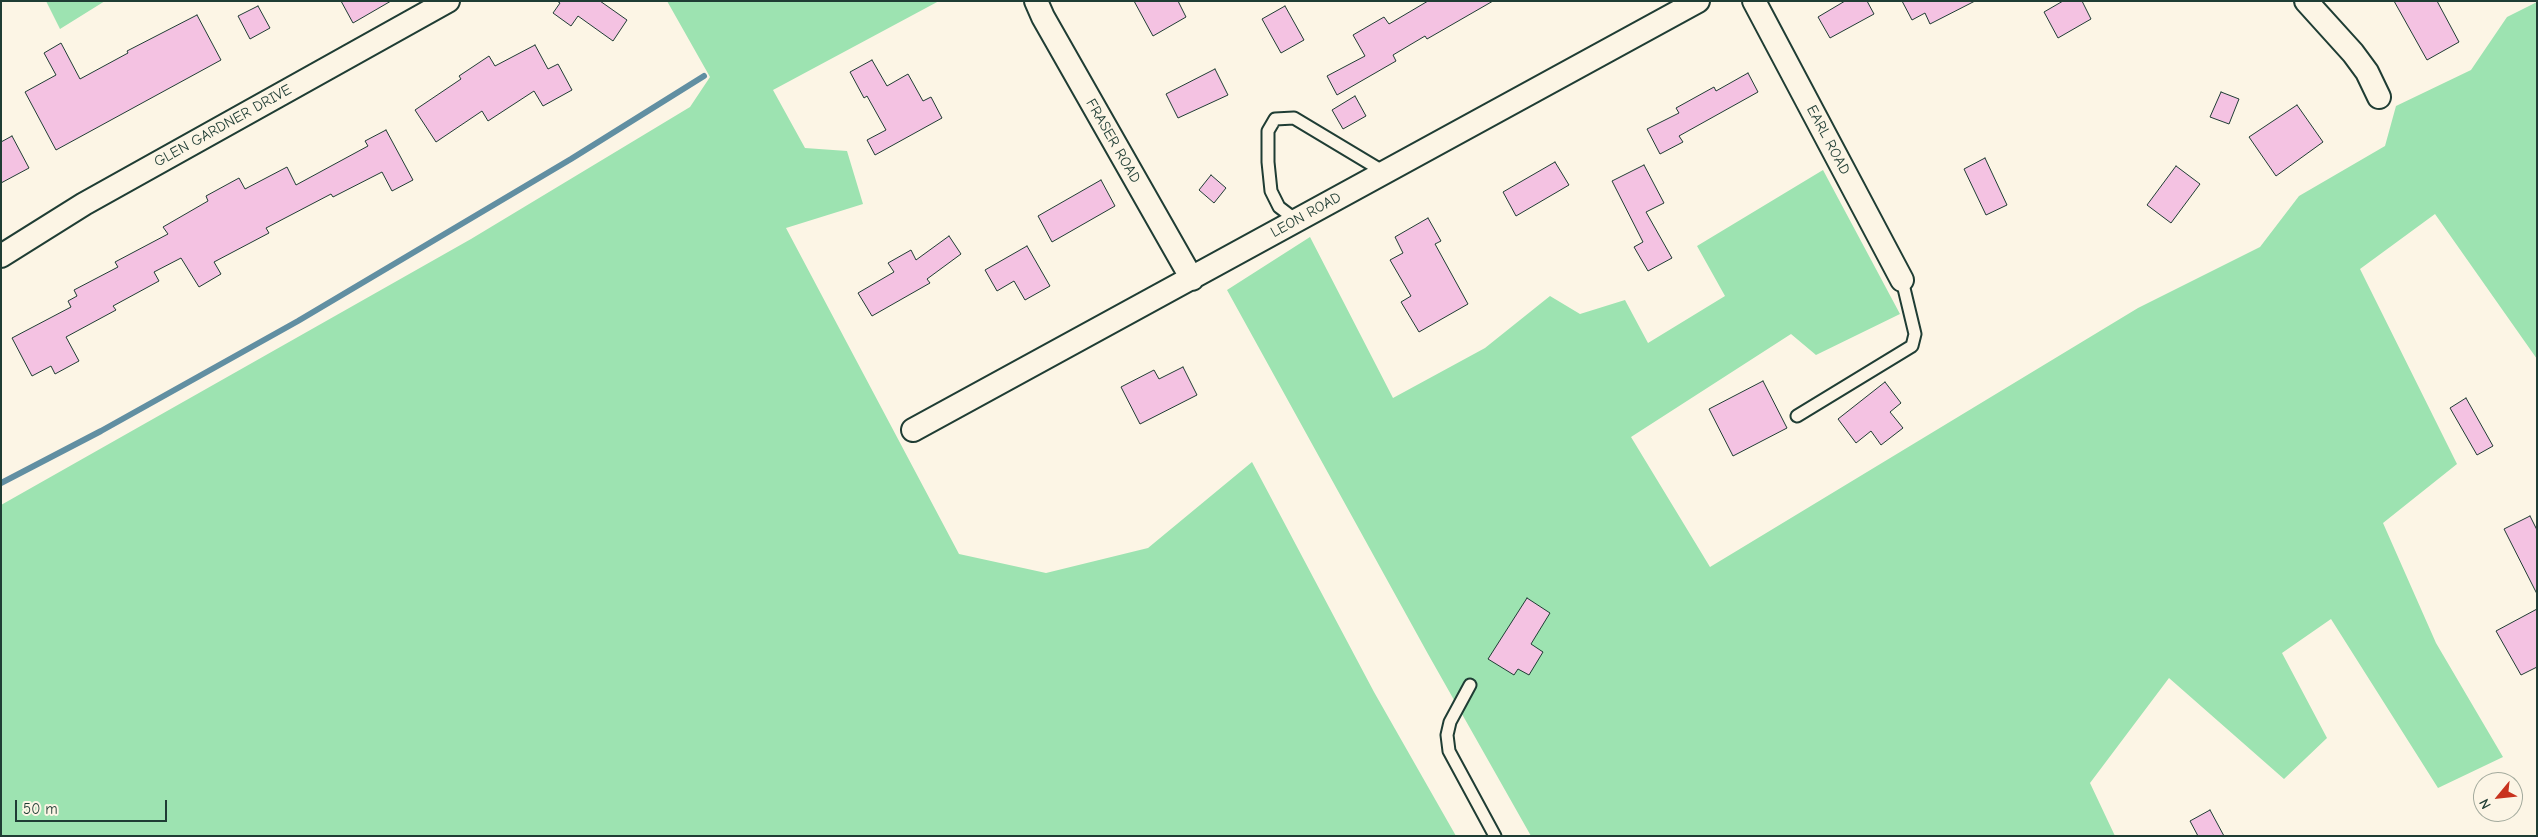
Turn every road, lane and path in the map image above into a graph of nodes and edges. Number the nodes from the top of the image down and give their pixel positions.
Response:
1 (448, 1) edge
2 (1036, 1) edge
3 (1698, 1) edge
4 (1754, 1) edge
5 (2306, 1) edge
6 (2379, 97) dead end
7 (1384, 172) junction
8 (1296, 220) junction
9 (1, 256) edge
10 (1192, 280) junction
11 (1902, 280) joint
12 (1798, 416) dead end
13 (913, 430) dead end
14 (1470, 685) dead end
15 (1495, 836) edge

1 - 9 street, GLEN GARDNER DRIVE
2 - 10 street, FRASER ROAD
3 - 7 street, LEON ROAD
4 - 11 street, EARL ROAD
5 - 6 street
7 - 8 street, LEON ROAD
7 - 8 lane
8 - 10 street, LEON ROAD
10 - 13 street, LEON ROAD
11 - 12 lane
14 - 15 lane

